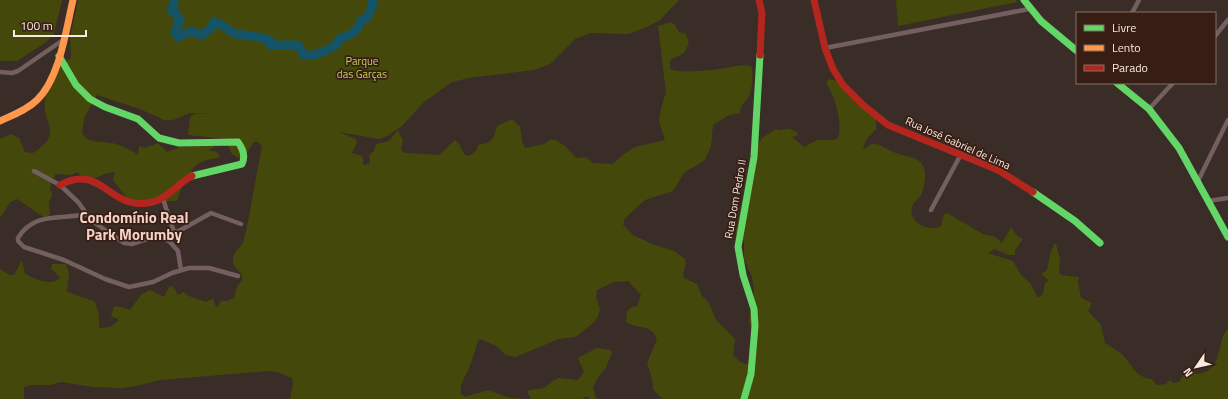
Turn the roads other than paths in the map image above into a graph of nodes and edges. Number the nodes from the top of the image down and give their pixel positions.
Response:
1 (73, 0) edge
2 (759, 0) edge
3 (814, 0) edge
4 (1024, 0) edge
5 (1139, 0) edge
6 (1029, 9) junction
7 (1133, 12) edge
8 (1228, 20) edge
9 (1216, 35) edge
10 (63, 40) junction
11 (825, 48) junction
12 (1076, 50) edge
13 (59, 56) junction
14 (0, 72) edge
15 (1119, 84) edge
16 (1172, 84) edge
17 (1149, 109) junction
18 (1228, 120) edge
19 (0, 121) edge
20 (960, 156) junction
21 (34, 171) dead end
22 (1198, 181) junction
23 (60, 185) junction
24 (1228, 198) edge
25 (163, 199) junction
26 (1208, 201) junction
27 (931, 210) dead end
28 (87, 214) junction
29 (241, 224) dead end
30 (174, 232) junction
31 (159, 235) junction
32 (1228, 237) edge
33 (1100, 243) dead end
34 (181, 270) junction
35 (238, 276) dead end
36 (744, 399) edge

1 - 10 street
2 - 36 street, Rua Dom Pedro II
3 - 11 street, Rua José Gabriel de Lima
4 - 6 street
5 - 7 street
6 - 11 street
6 - 12 street
8 - 9 street
10 - 13 street
10 - 14 street
11 - 20 street, Rua José Gabriel de Lima
13 - 19 street
13 - 25 street
15 - 17 street
16 - 17 street
17 - 22 street
18 - 22 street
20 - 27 street
20 - 33 street, Rua José Gabriel de Lima
21 - 23 street
22 - 26 street
23 - 25 street
23 - 28 street
24 - 26 street
25 - 30 street
26 - 32 street
28 - 31 street
28 - 34 street
29 - 30 street
30 - 31 street
31 - 34 street
34 - 35 street

